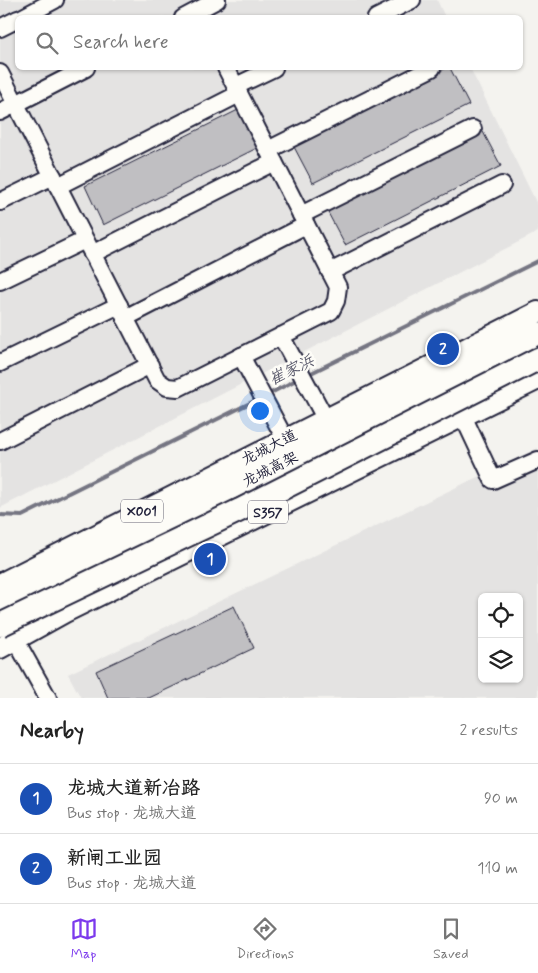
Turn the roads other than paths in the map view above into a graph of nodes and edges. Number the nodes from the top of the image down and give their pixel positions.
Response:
1 (55, 0) edge
2 (217, 0) edge
3 (412, 0) edge
4 (193, 11) edge
5 (25, 15) edge
6 (382, 15) edge
7 (15, 20) edge
8 (0, 28) edge
9 (82, 70) edge
10 (227, 70) edge
11 (271, 70) edge
12 (428, 70) edge
13 (0, 73) edge
14 (238, 90) junction
15 (16, 104) junction
16 (0, 112) edge
17 (473, 129) dead end
18 (271, 156) junction
19 (55, 181) junction
20 (502, 186) dead end
21 (0, 202) edge
22 (304, 220) junction
23 (89, 247) junction
24 (330, 272) junction
25 (0, 282) edge
26 (122, 312) junction
27 (538, 312) edge
28 (538, 333) edge
29 (281, 336) junction
30 (241, 356) junction
31 (538, 359) edge
32 (0, 363) edge
33 (150, 365) junction
34 (538, 369) edge
35 (538, 379) edge
36 (538, 387) edge
37 (433, 412) junction
38 (463, 416) junction
39 (325, 418) junction
40 (285, 439) junction
41 (0, 441) edge
42 (538, 460) edge
43 (0, 584) edge
44 (0, 602) edge
45 (0, 611) edge
46 (5, 638) edge
47 (48, 698) edge

1 - 5 street
2 - 4 street
3 - 6 street
7 - 8 street
9 - 15 street
10 - 14 street
11 - 14 street
12 - 18 street
13 - 15 street
14 - 18 street
14 - 19 street
15 - 16 street
15 - 19 street
17 - 22 street
18 - 22 street
18 - 23 street
19 - 21 street
19 - 23 street
20 - 24 street
22 - 24 street
22 - 26 street
23 - 25 street
23 - 26 street
24 - 29 street
26 - 32 street
26 - 33 street
27 - 39 main road, 龙城大道
28 - 44 highway, 龙城高架
29 - 30 street
29 - 39 street
30 - 33 street
30 - 40 street
31 - 37 highway, 龙城高架, bridge
33 - 41 street
34 - 37 highway, bridge
35 - 38 main road, S357
36 - 38 main road
37 - 46 highway, 龙城高架, bridge
38 - 42 street
38 - 46 main road, S357
39 - 40 main road, 龙城大道
40 - 43 main road, 龙城大道 / X001
45 - 46 street
46 - 47 street

